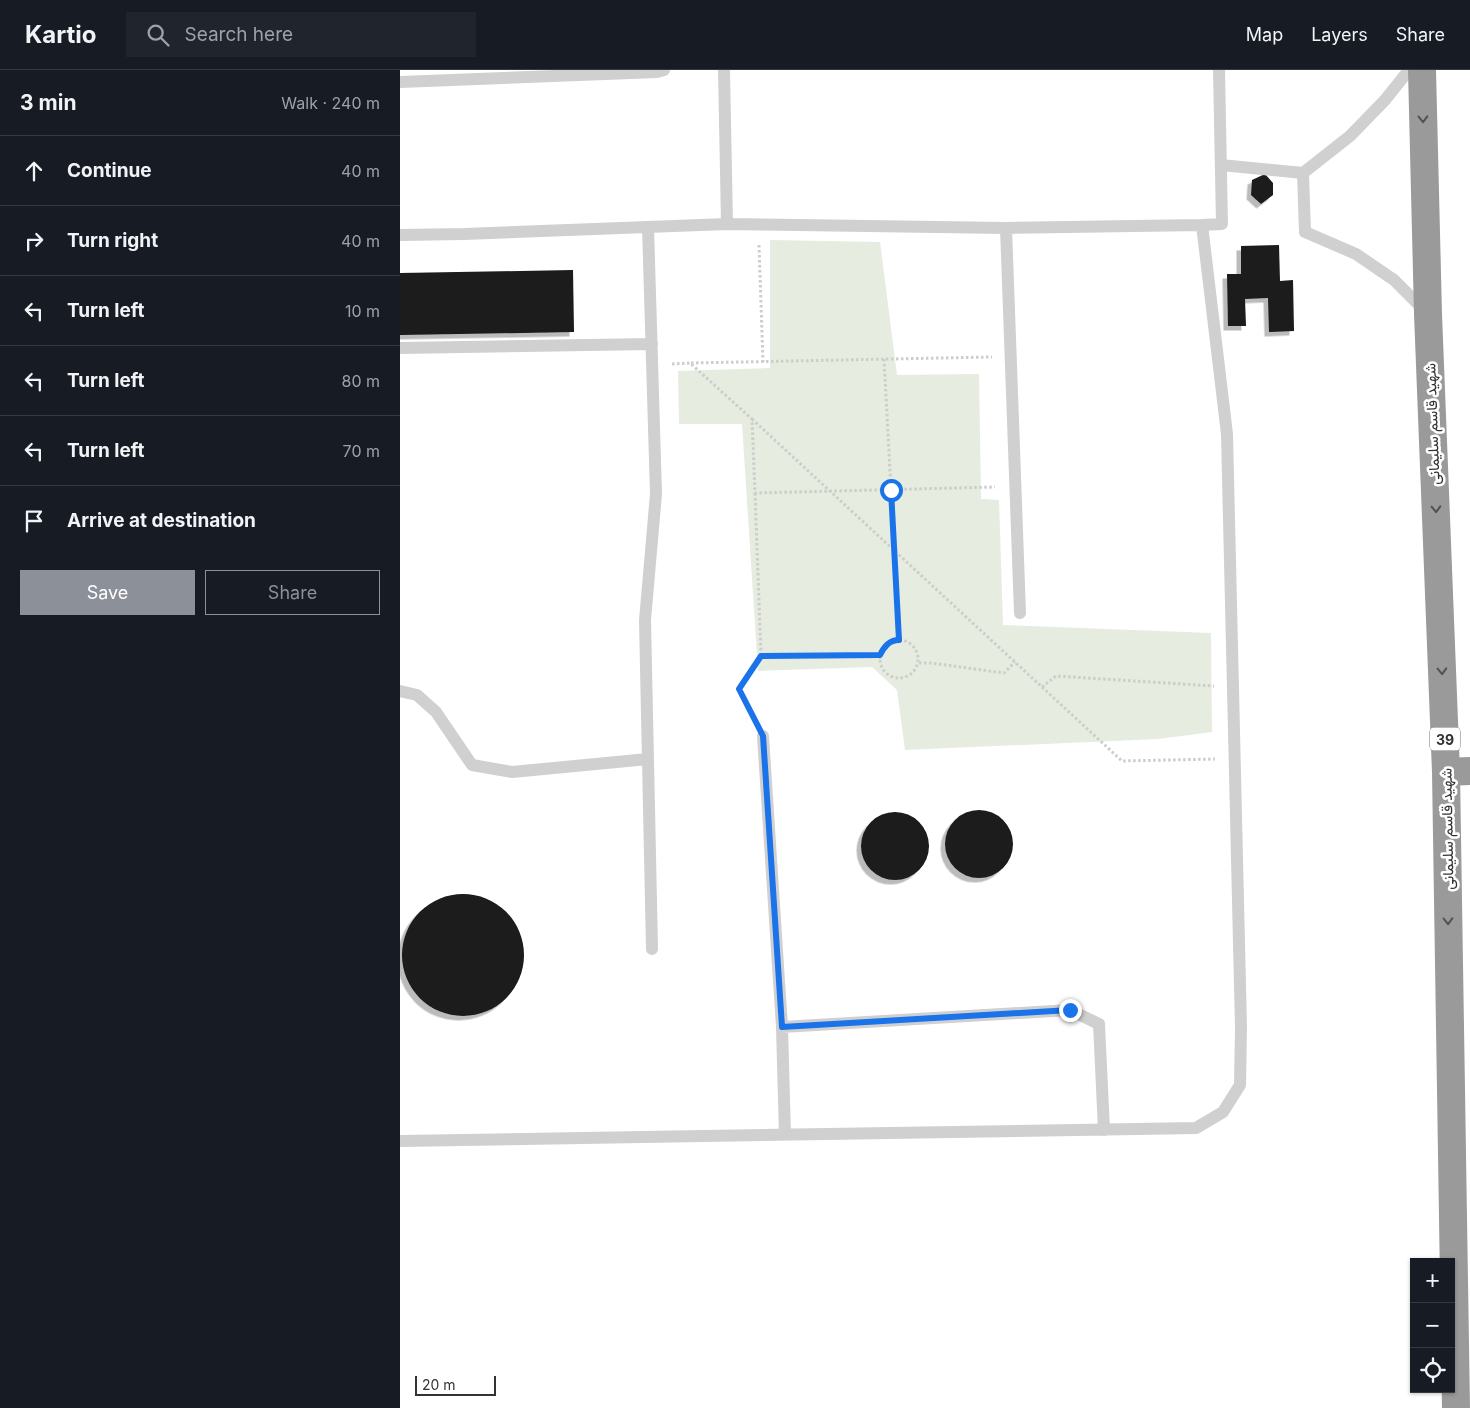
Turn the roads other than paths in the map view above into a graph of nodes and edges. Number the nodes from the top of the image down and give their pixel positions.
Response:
1 (664, 70) edge
2 (724, 70) edge
3 (1219, 70) edge
4 (1409, 70) edge
5 (1422, 70) edge
6 (400, 82) edge
7 (1221, 166) junction
8 (1303, 173) junction
9 (727, 224) junction
10 (1202, 225) junction
11 (648, 227) junction
12 (1006, 228) junction
13 (400, 235) edge
14 (1428, 314) junction
15 (652, 344) junction
16 (400, 348) edge
17 (1020, 613) dead end
18 (400, 691) edge
19 (763, 736) road end
20 (648, 759) junction
21 (1458, 771) edge
22 (652, 949) dead end
23 (782, 1027) junction
24 (1104, 1130) junction
25 (785, 1135) junction
26 (400, 1141) edge
27 (1456, 1408) edge

1 - 6 lane
2 - 9 lane
3 - 7 lane
4 - 8 lane
5 -> 14 highway, شهید قاسم سلیمانی / 39
7 - 8 lane
7 - 10 lane
8 - 14 lane
9 - 11 lane
9 - 12 lane
10 - 12 lane
10 - 24 lane
11 - 13 lane
11 - 15 lane
12 - 17 lane
14 -> 21 highway, شهید قاسم سلیمانی / 39
15 - 16 lane
15 - 20 lane
18 - 20 lane
19 - 23 lane
20 - 22 lane
21 -> 27 highway, شهید قاسم سلیمانی / 39
23 - 24 lane
23 - 25 lane
24 - 25 lane
25 - 26 lane

